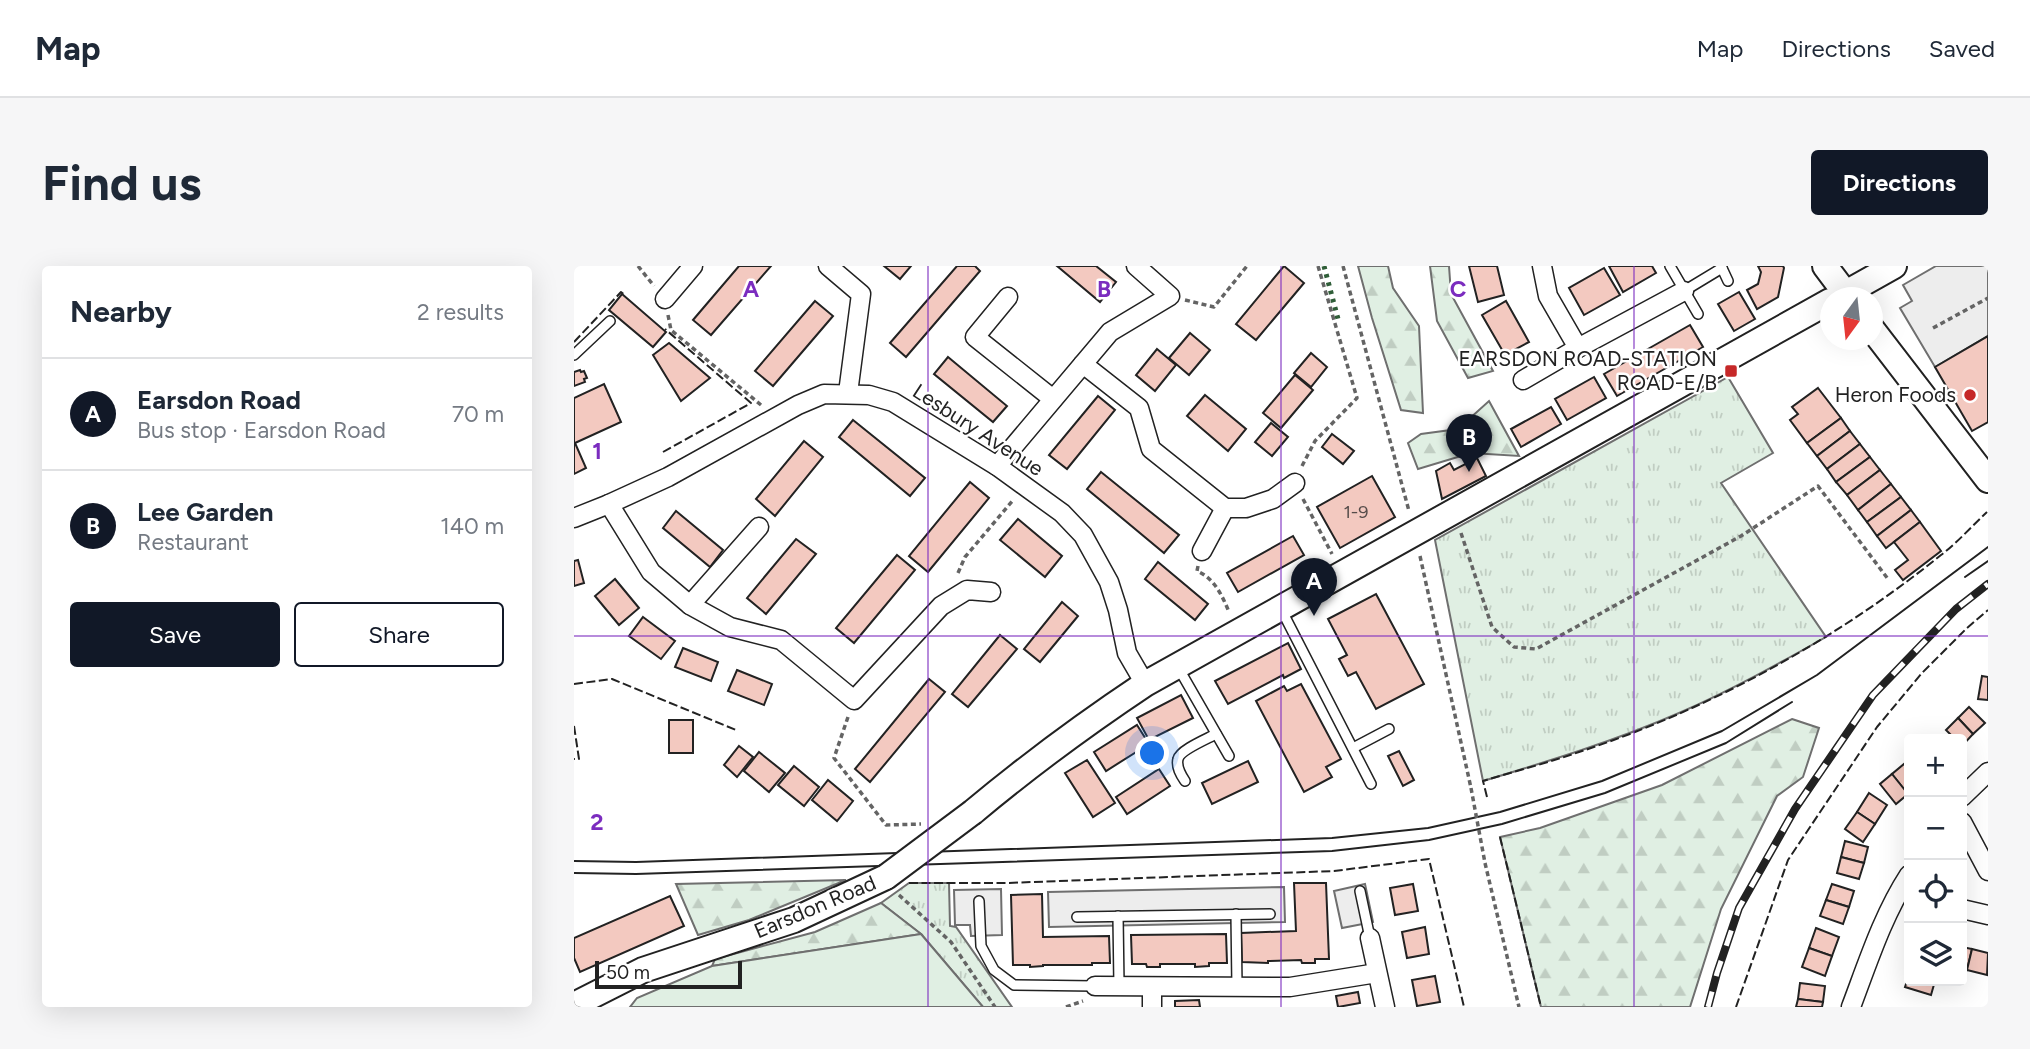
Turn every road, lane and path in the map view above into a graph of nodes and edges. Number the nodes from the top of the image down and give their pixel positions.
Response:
1 (638, 266) edge
2 (693, 266) edge
3 (828, 266) edge
4 (1136, 266) edge
5 (1247, 266) edge
6 (1318, 266) edge
7 (1343, 266) edge
8 (1542, 266) edge
9 (1670, 266) edge
10 (1825, 266) edge
11 (1894, 266) edge
12 (1721, 267) edge
13 (1728, 281) dead end
14 (1836, 287) edge
15 (1858, 287) edge
16 (1684, 291) junction
17 (1170, 296) junction
18 (1008, 297) dead end
19 (1988, 298) edge
20 (665, 299) junction
21 (1820, 309) edge
22 (1698, 314) dead end
23 (610, 321) dead end
24 (1933, 328) dead end
25 (1883, 343) edge
26 (1578, 348) junction
27 (574, 355) edge
28 (1083, 364) junction
29 (1523, 380) dead end
30 (848, 393) junction
31 (1053, 399) junction
32 (777, 418) junction
33 (997, 466) junction
34 (1981, 466) edge
35 (1295, 483) junction
36 (1025, 486) junction
37 (609, 505) junction
38 (1225, 508) junction
39 (1454, 512) junction
40 (574, 518) edge
41 (760, 527) dead end
42 (1415, 533) junction
43 (1202, 551) joint
44 (1342, 574) junction
45 (1888, 579) dead end
46 (991, 592) dead end
47 (690, 605) junction
48 (942, 606) junction
49 (1281, 609) junction
50 (1236, 634) junction
51 (1177, 667) junction
52 (1145, 684) junction
53 (854, 700) junction
54 (1388, 729) dead end
55 (1216, 734) junction
56 (1353, 748) junction
57 (1228, 755) dead end
58 (1988, 772) edge
59 (1185, 781) dead end
60 (1371, 784) dead end
61 (1967, 792) edge
62 (886, 825) dead end
63 (1967, 831) edge
64 (1988, 871) edge
65 (889, 882) junction
66 (1360, 891) dead end
67 (1903, 895) edge
68 (979, 901) dead end
69 (1967, 910) edge
70 (1236, 914) junction
71 (1270, 914) dead end
72 (1988, 915) edge
73 (1118, 916) junction
74 (1077, 917) dead end
75 (1370, 938) joint
76 (1377, 973) junction
77 (1095, 986) joint
78 (1119, 986) junction
79 (1152, 986) junction
80 (1237, 987) junction
81 (575, 1002) edge
82 (995, 1007) edge
83 (1152, 1007) edge
84 (1385, 1007) edge
85 (1519, 1007) edge
86 (1851, 1007) edge

1 - 20 path
2 - 20 street
3 - 30 street
4 - 17 street
5 - 17 path
6 - 35 path
7 - 42 path
8 - 26 street
9 - 16 lane
10 - 14 street
11 - 15 street, Earsdon Road
12 - 13 lane
12 - 16 lane
16 - 22 lane
16 - 26 street
17 - 28 street
18 - 31 street
19 - 24 path
20 - 32 path
21 - 39 street, Earsdon Road
23 - 27 lane
25 - 34 street
26 - 29 street
28 - 31 street
28 - 38 street
30 - 32 street, Lesbury Avenue
30 - 33 street, Lesbury Avenue
31 - 33 street
32 - 37 street, Lesbury Avenue
33 - 36 street, Lesbury Avenue
35 - 38 street
35 - 44 path
36 - 48 path
36 - 52 street, Lesbury Avenue
37 - 40 street, Lesbury Avenue
37 - 47 street
38 - 43 street
39 - 42 street, Earsdon Road
39 - 45 path
41 - 47 street
42 - 44 street, Earsdon Road
42 - 85 path, bridge
43 - 50 path
44 - 49 street, Earsdon Road
46 - 48 street
47 - 53 street
48 - 53 street
49 - 50 street, Earsdon Road
49 - 56 lane
50 - 51 street, Earsdon Road
51 - 52 street, Earsdon Road
51 - 55 lane
52 - 65 street, Earsdon Road, bridge
53 - 62 path
54 - 56 lane
55 - 57 lane
55 - 59 lane
56 - 60 lane
58 - 61 street
63 - 64 street
65 - 81 street, Earsdon Road
65 - 82 path
66 - 75 lane
67 - 86 street
68 - 77 lane
69 - 72 street
70 - 71 lane
70 - 73 lane
70 - 80 lane
73 - 74 lane
73 - 78 lane
75 - 76 street
76 - 80 street
76 - 84 street
77 - 78 street
78 - 79 street
79 - 80 street
79 - 83 street

